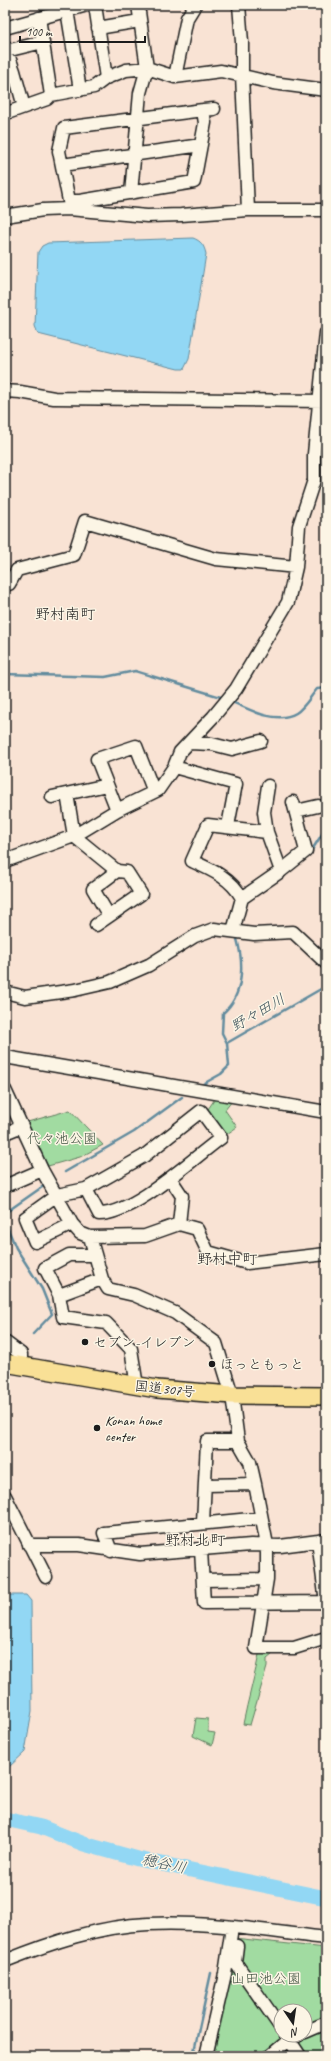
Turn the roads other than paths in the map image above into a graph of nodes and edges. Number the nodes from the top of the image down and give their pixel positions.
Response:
1 (87, 5) edge
2 (95, 5) edge
3 (138, 5) edge
4 (195, 5) edge
5 (239, 5) edge
6 (67, 10) junction
7 (39, 18) junction
8 (140, 21) junction
9 (5, 28) edge
10 (98, 28) junction
11 (43, 42) junction
12 (6, 48) edge
13 (147, 68) junction
14 (242, 75) junction
15 (175, 77) junction
16 (106, 78) junction
17 (80, 90) junction
18 (326, 90) edge
19 (51, 95) junction
20 (24, 107) junction
21 (10, 112) dead end
22 (138, 118) junction
23 (201, 145) junction
24 (136, 155) junction
25 (62, 165) junction
26 (131, 193) junction
27 (248, 210) junction
28 (326, 210) edge
29 (5, 216) edge
30 (326, 333) edge
31 (5, 391) edge
32 (322, 400) edge
33 (296, 567) junction
34 (5, 585) edge
35 (261, 741) dead end
36 (189, 743) junction
37 (174, 766) junction
38 (107, 785) junction
39 (268, 786) dead end
40 (154, 792) junction
41 (67, 794) junction
42 (52, 797) dead end
43 (318, 806) dead end
44 (117, 810) junction
45 (228, 826) junction
46 (267, 832) junction
47 (74, 836) junction
48 (5, 861) edge
49 (117, 871) junction
50 (281, 871) junction
51 (242, 898) junction
52 (109, 916) junction
53 (96, 925) dead end
54 (233, 931) junction
55 (326, 963) edge
56 (5, 992) edge
57 (5, 1057) edge
58 (5, 1090) edge
59 (216, 1093) junction
60 (201, 1110) junction
61 (326, 1112) edge
62 (22, 1126) junction
63 (5, 1133) edge
64 (42, 1170) junction
65 (170, 1178) junction
66 (5, 1186) edge
67 (86, 1189) junction
68 (57, 1195) junction
69 (72, 1224) junction
70 (179, 1224) junction
71 (90, 1237) junction
72 (326, 1254) edge
73 (94, 1255) junction
74 (102, 1279) junction
75 (59, 1295) junction
76 (5, 1342) edge
77 (13, 1364) edge
78 (137, 1386) junction
79 (232, 1395) junction
80 (326, 1396) edge
81 (238, 1441) junction
82 (255, 1484) junction
83 (206, 1485) junction
84 (5, 1496) edge
85 (261, 1518) junction
86 (203, 1522) junction
87 (322, 1540) edge
88 (29, 1545) junction
89 (267, 1545) junction
90 (201, 1550) junction
91 (111, 1551) junction
92 (46, 1577) dead end
93 (267, 1579) junction
94 (204, 1580) junction
95 (262, 1602) junction
96 (326, 1603) edge
97 (326, 1638) edge
98 (235, 1930) junction
99 (326, 1938) edge
100 (5, 1961) edge
101 (273, 2017) edge
102 (326, 2022) edge
103 (313, 2028) edge
104 (284, 2043) edge
105 (294, 2043) edge
106 (206, 2056) edge
107 (270, 2056) edge
108 (300, 2056) edge

1 - 6 street
2 - 10 street
3 - 8 street
4 - 15 street
5 - 14 street
6 - 7 street
6 - 17 street
7 - 9 street
7 - 11 street
8 - 10 street
8 - 13 street
10 - 16 street
11 - 12 street
11 - 19 street
12 - 20 street
13 - 15 street
13 - 16 street
13 - 22 street
14 - 15 street
14 - 18 street
14 - 27 street
16 - 17 street
17 - 19 street
19 - 20 street
20 - 21 street
22 - 23 street
22 - 24 street
22 - 25 street
23 - 24 street
23 - 26 street
24 - 25 street
24 - 26 street
25 - 26 street
27 - 28 street
27 - 29 street
30 - 32 street
31 - 32 street
32 - 33 street
33 - 34 street
33 - 36 street
35 - 36 street
36 - 37 street
37 - 40 street
37 - 45 street
38 - 40 street
38 - 41 street
38 - 44 street
39 - 46 street
40 - 44 street
41 - 42 street
41 - 47 street
43 - 50 street
44 - 47 street
45 - 46 street
45 - 51 street
46 - 50 street
47 - 48 street
47 - 49 street
49 - 52 street
49 - 52 street
50 - 51 street
51 - 54 street
52 - 53 street
54 - 55 street
54 - 56 street
57 - 59 street
58 - 62 street
59 - 60 street
59 - 61 street
60 - 65 street
60 - 67 street
62 - 63 street
62 - 64 street
64 - 66 street
64 - 68 street
65 - 67 street
65 - 70 street
67 - 68 street
68 - 69 street
68 - 69 street
69 - 71 street
70 - 71 street
70 - 72 street
71 - 73 street
73 - 74 street
73 - 75 street
74 - 75 street
74 - 79 street
75 - 78 street
76 - 77 street
77 - 78 highway, 国道307号
78 - 79 highway, 国道307号
79 - 80 highway, 国道307号
79 - 81 street
81 - 82 street
81 - 83 street
82 - 83 street
82 - 85 street
83 - 86 street
84 - 88 street
85 - 86 street
85 - 89 street
86 - 91 street
87 - 89 street
87 - 96 street
88 - 91 street
88 - 92 street
89 - 90 street
89 - 93 street
90 - 91 street
90 - 94 street
93 - 94 street
93 - 95 street
94 - 95 street
95 - 96 street
95 - 97 street
98 - 99 street
98 - 100 street
98 - 101 street
98 - 106 street
102 - 103 street
104 - 107 street
105 - 108 street

